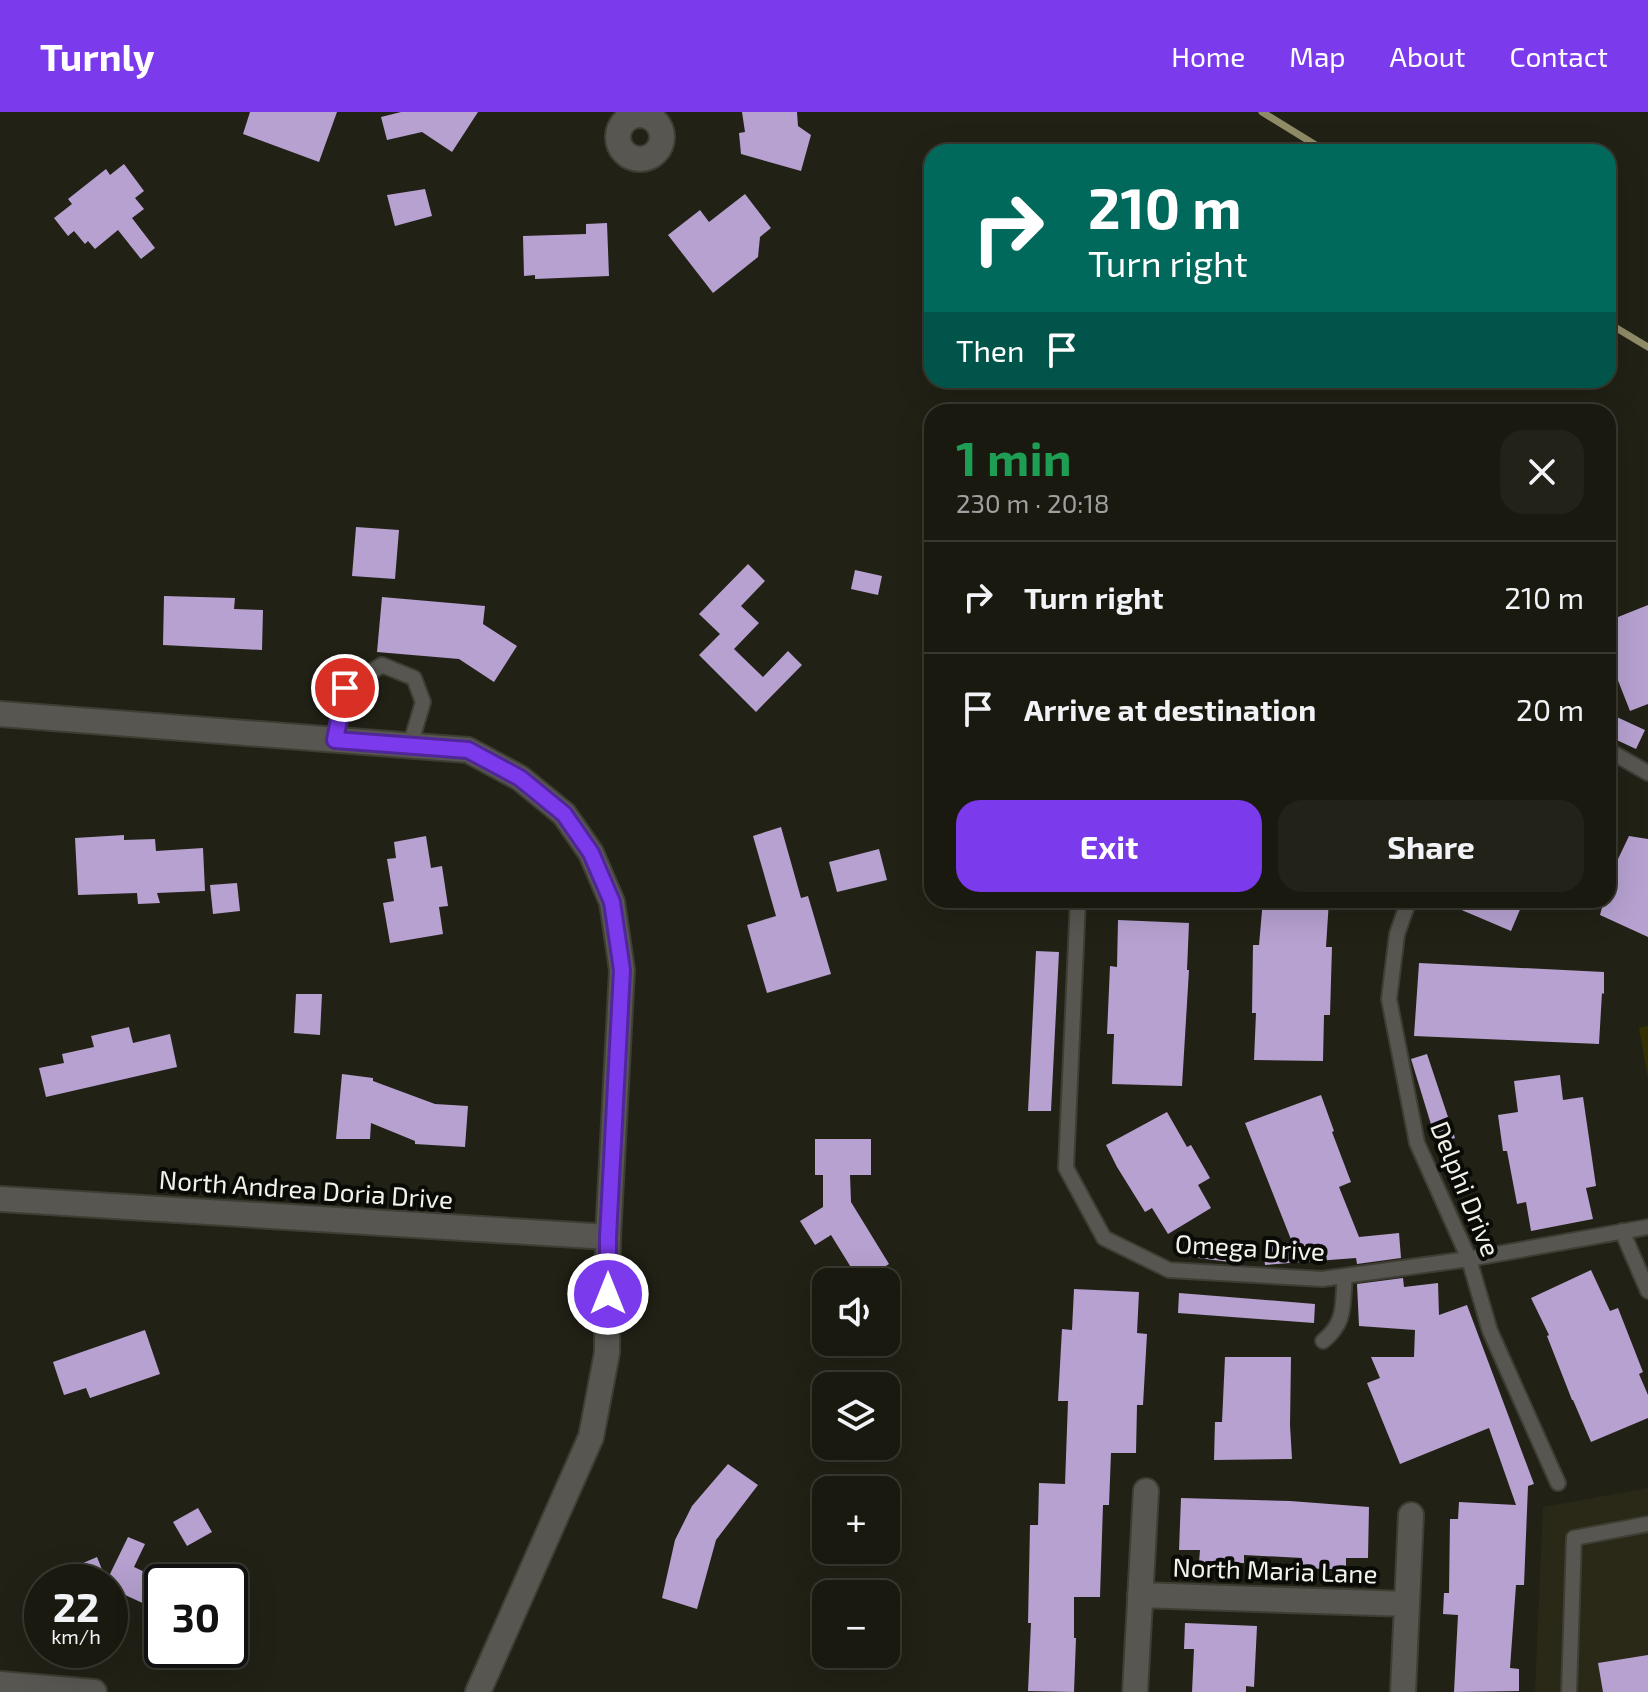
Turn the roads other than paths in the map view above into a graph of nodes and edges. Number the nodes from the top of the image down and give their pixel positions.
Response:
1 (0, 714) edge
2 (335, 740) junction
3 (410, 746) junction
4 (1616, 755) edge
5 (1648, 773) edge
6 (1078, 908) edge
7 (1406, 908) edge
8 (0, 1199) edge
9 (1648, 1227) edge
10 (1622, 1231) junction
11 (608, 1237) junction
12 (1469, 1259) junction
13 (1345, 1276) junction
14 (1648, 1291) edge
15 (1323, 1341) dead end
16 (1558, 1483) dead end
17 (1146, 1491) dead end
18 (1411, 1515) dead end
19 (1648, 1524) edge
20 (1140, 1595) junction
21 (1407, 1604) junction
22 (0, 1684) edge
23 (94, 1692) edge
24 (478, 1692) edge
25 (1135, 1692) edge
26 (1403, 1692) edge
27 (1569, 1692) edge

1 - 2 street
2 - 3 street
2 - 3 lane
3 - 11 street
4 - 5 lane
6 - 13 lane, Omega Drive
7 - 12 lane, Delphi Drive
8 - 11 street, North Andrea Doria Drive
9 - 10 lane, Omega Drive
10 - 12 lane, Omega Drive
10 - 14 lane
11 - 24 street
12 - 13 lane, Omega Drive
12 - 16 lane, Delphi Drive
13 - 15 lane
17 - 20 street
18 - 21 street
19 - 27 lane
20 - 21 street, North Maria Lane
20 - 25 street
21 - 26 street
22 - 23 street

